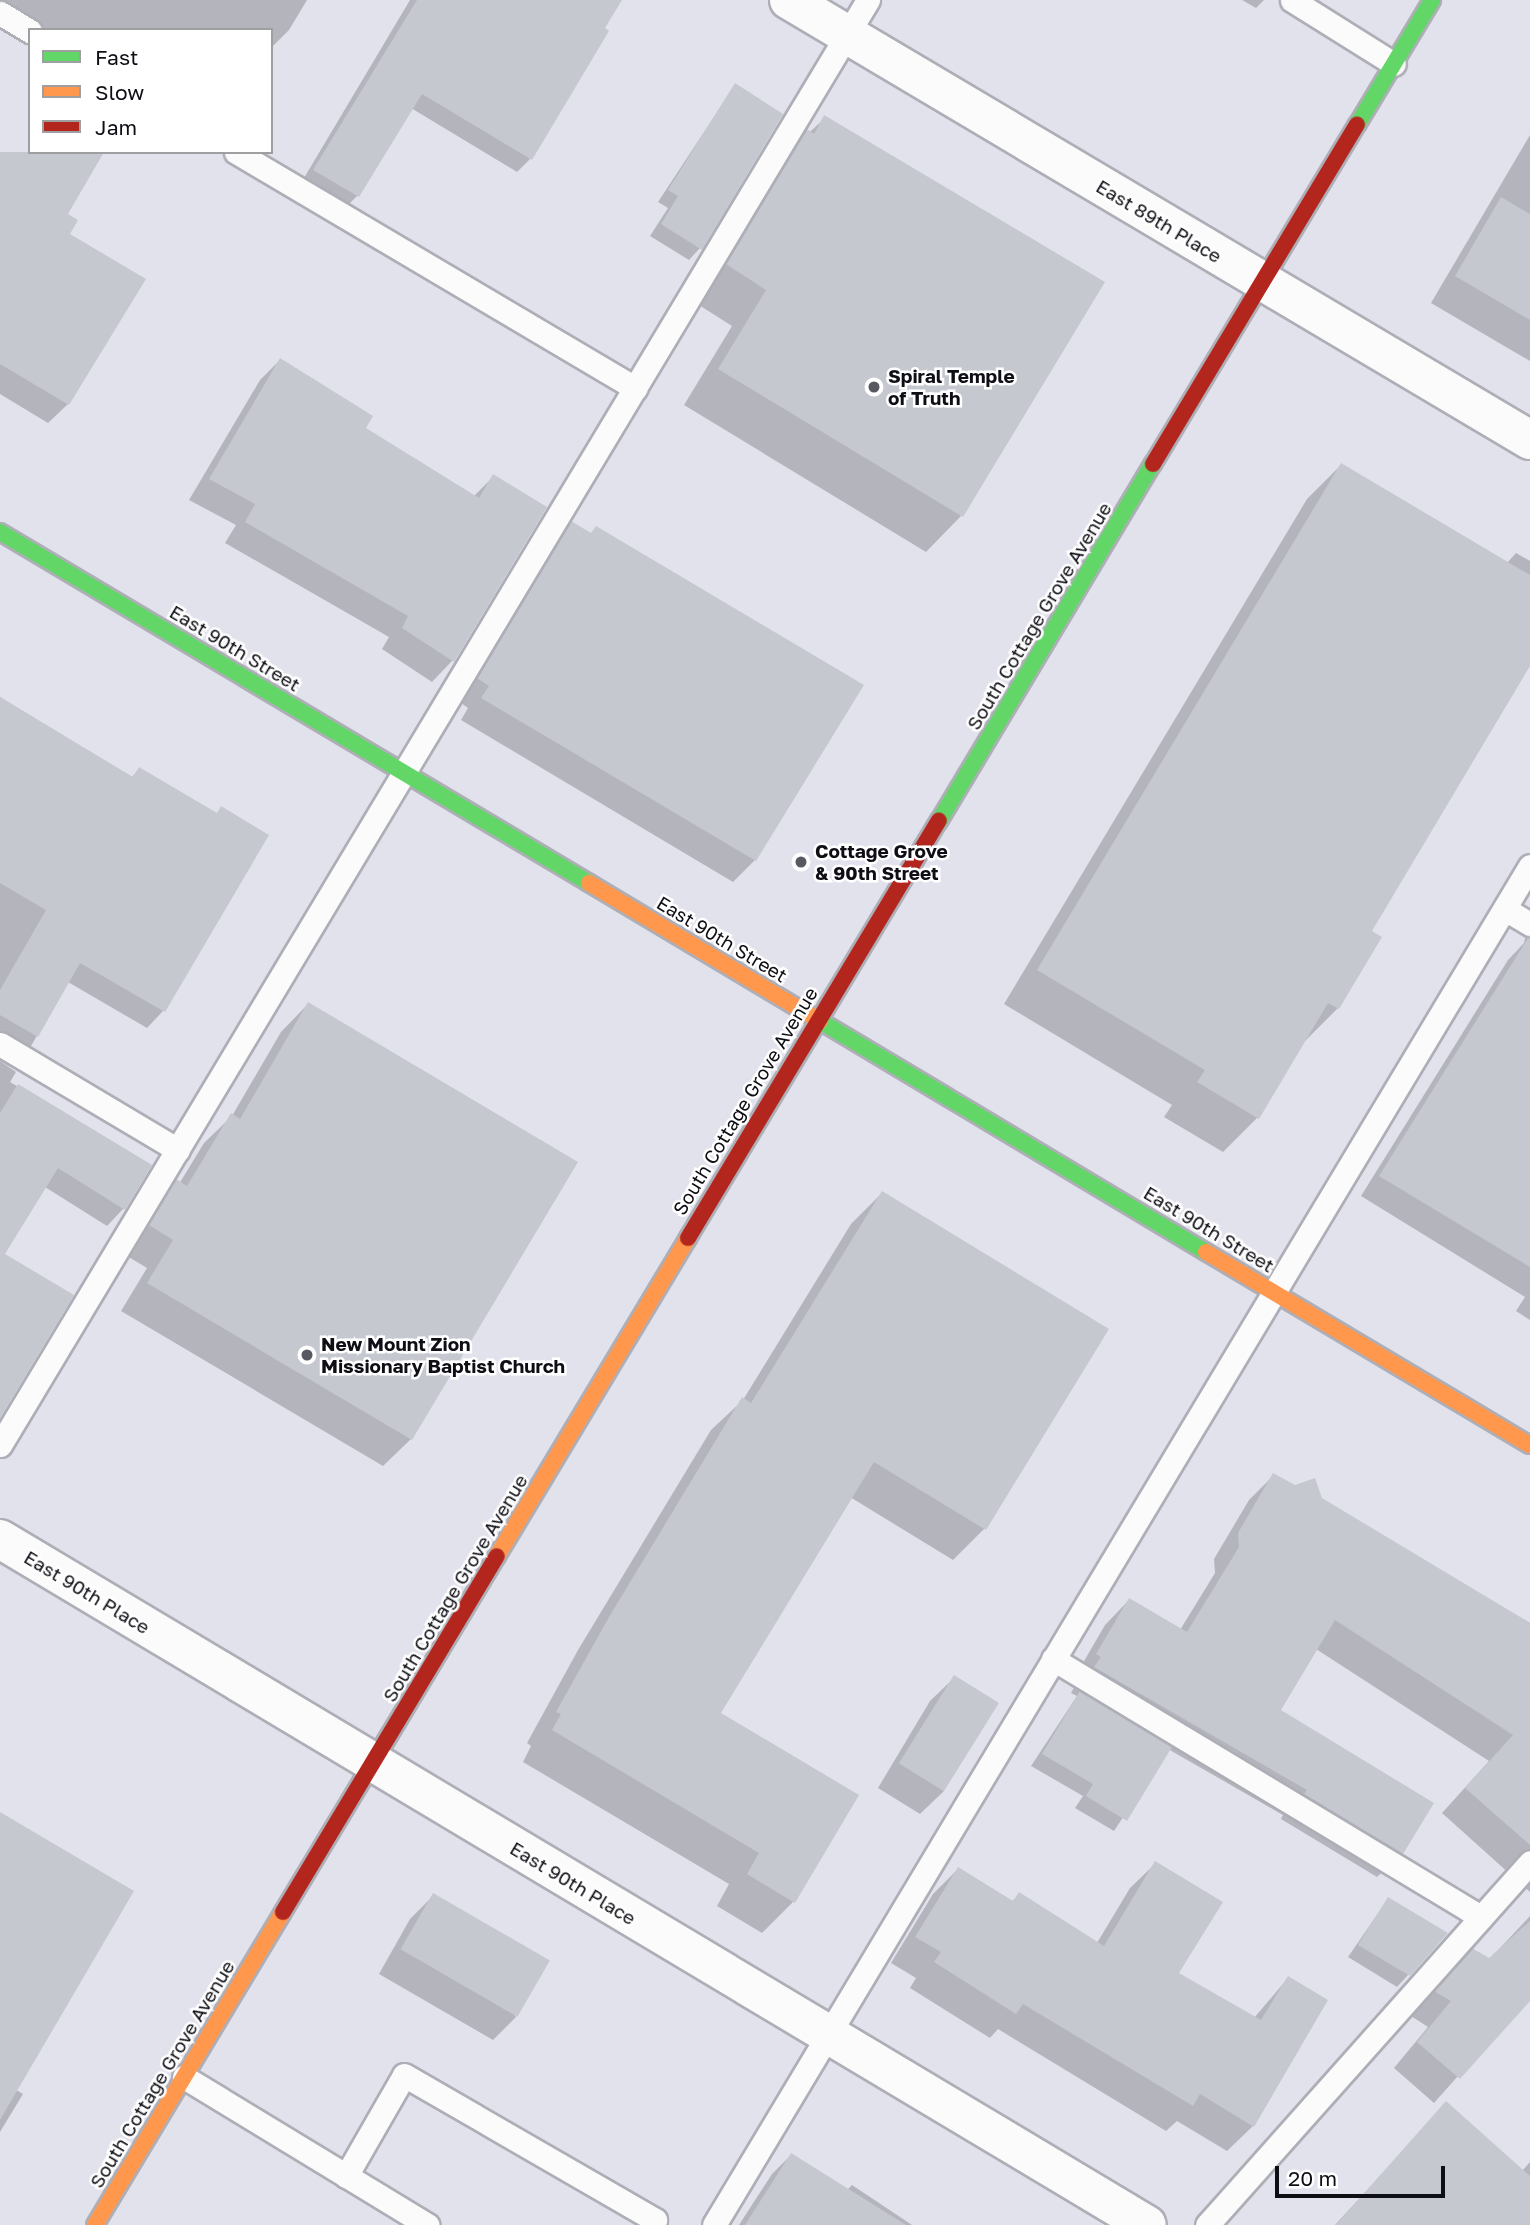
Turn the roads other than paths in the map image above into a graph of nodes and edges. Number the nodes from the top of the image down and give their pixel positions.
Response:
1 (789, 0) edge
2 (868, 0) edge
3 (1292, 0) edge
4 (1432, 0) edge
5 (0, 13) edge
6 (28, 30) edge
7 (847, 35) junction
8 (1394, 64) junction
9 (239, 154) edge
10 (1262, 283) junction
11 (635, 388) junction
12 (1530, 440) edge
13 (0, 532) edge
14 (404, 773) junction
15 (1530, 866) edge
16 (1505, 909) junction
17 (1530, 923) edge
18 (818, 1021) junction
19 (0, 1044) edge
20 (178, 1150) junction
21 (1274, 1292) junction
22 (1530, 1445) edge
23 (0, 1446) edge
24 (0, 1539) edge
25 (1054, 1659) junction
26 (374, 1765) junction
27 (1530, 1862) edge
28 (1481, 1917) junction
29 (827, 2035) junction
30 (184, 2077) junction
31 (346, 2176) junction
32 (95, 2225) edge
33 (427, 2225) edge
34 (652, 2225) edge
35 (714, 2225) edge
36 (1147, 2225) edge
37 (1207, 2225) edge

1 - 7 street, East 89th Place
2 - 7 lane
3 - 8 lane
4 - 8 main road, South Cottage Grove Avenue
5 - 6 lane
7 - 10 street, East 89th Place
7 - 11 lane
8 - 10 main road, South Cottage Grove Avenue
9 - 11 lane
10 - 12 street, East 89th Place
10 - 18 main road, South Cottage Grove Avenue
11 - 14 lane
13 - 14 main road, East 90th Street
14 - 18 main road, East 90th Street
14 - 20 lane
15 - 16 lane
16 - 17 lane
16 - 21 lane
18 - 21 main road, East 90th Street
18 - 26 main road, South Cottage Grove Avenue
19 - 20 lane
20 - 23 lane
21 - 22 main road, East 90th Street
21 - 25 lane
24 - 26 street, East 90th Place
25 - 28 lane
25 - 29 lane
26 - 29 street, East 90th Place
26 - 30 main road, South Cottage Grove Avenue
27 - 28 lane
28 - 37 lane
29 - 35 lane
29 - 36 street, East 90th Place
30 - 31 lane
30 - 32 main road, South Cottage Grove Avenue
31 - 33 lane
31 - 34 lane

